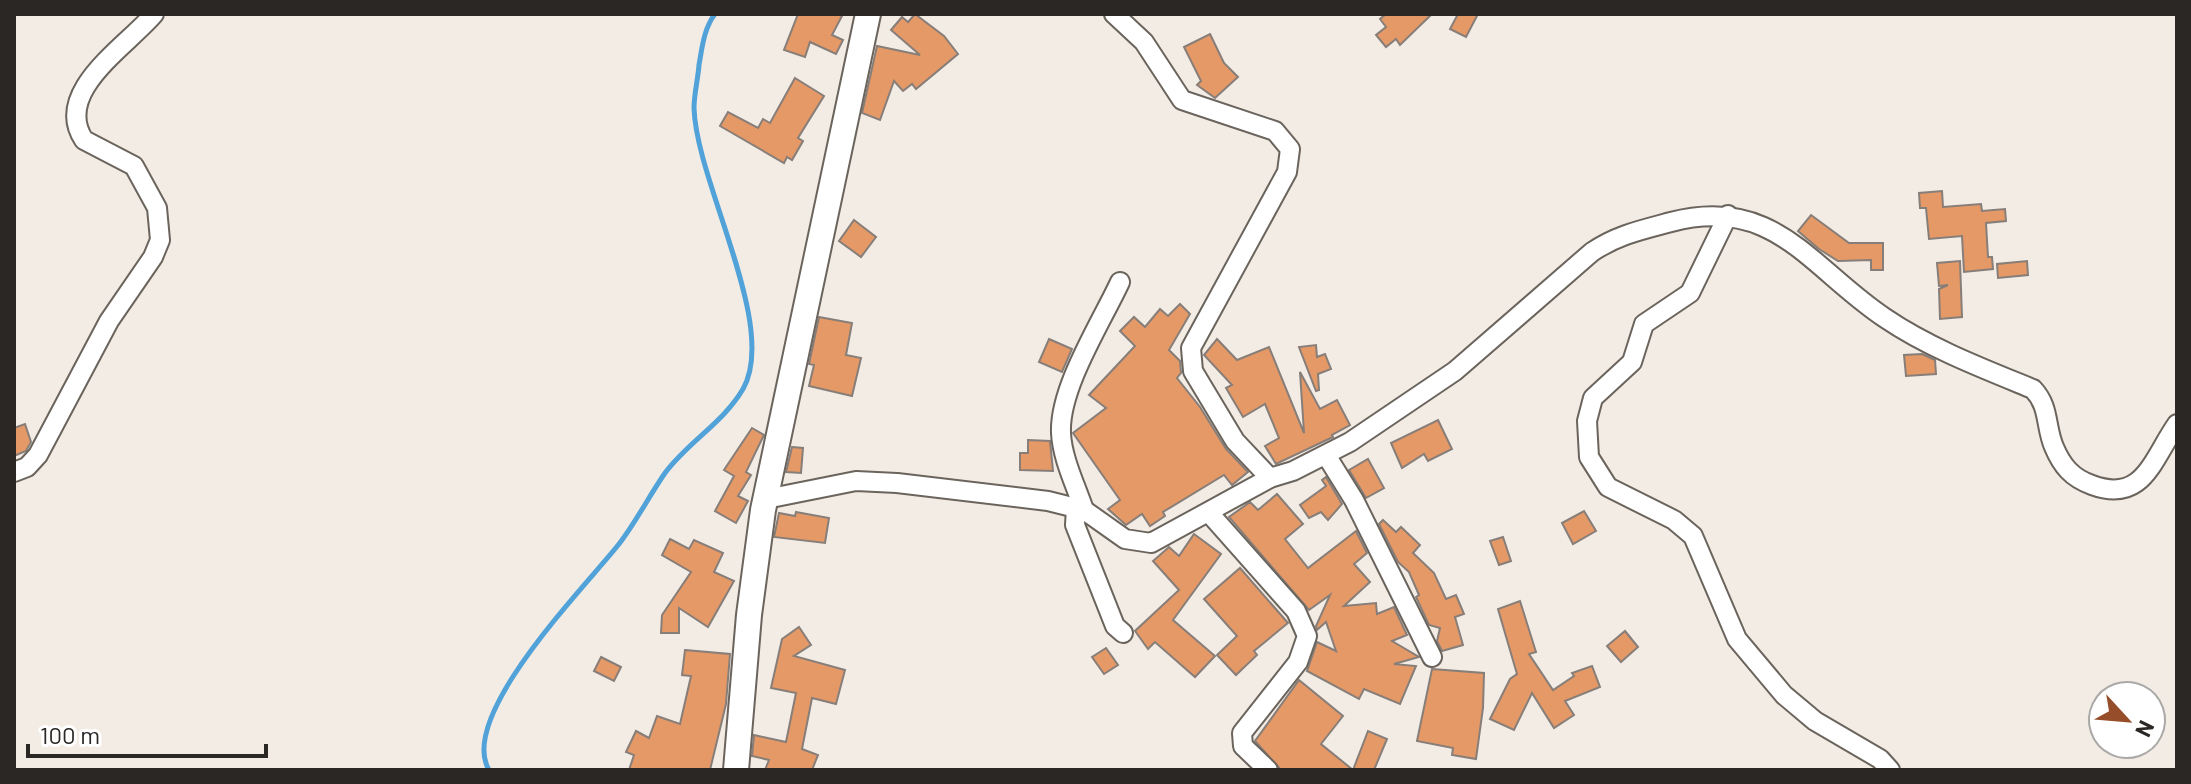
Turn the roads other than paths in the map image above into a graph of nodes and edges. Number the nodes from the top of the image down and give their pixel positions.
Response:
1 (154, 14) edge
2 (868, 14) edge
3 (1114, 14) edge
4 (1728, 215) junction
5 (1120, 282) dead end
6 (2177, 424) edge
7 (1326, 455) junction
8 (14, 472) edge
9 (1270, 478) junction
10 (766, 499) junction
11 (1080, 509) junction
12 (1210, 514) junction
13 (1123, 633) dead end
14 (1432, 657) dead end
15 (736, 770) edge
16 (1268, 770) edge
17 (1890, 770) edge

1 - 8 street
2 - 10 street
3 - 9 street
4 - 6 street
4 - 7 street
4 - 17 street
5 - 11 street
7 - 9 street
7 - 14 street
9 - 12 street
10 - 11 street
10 - 15 street
11 - 12 street
11 - 13 street
12 - 16 street

